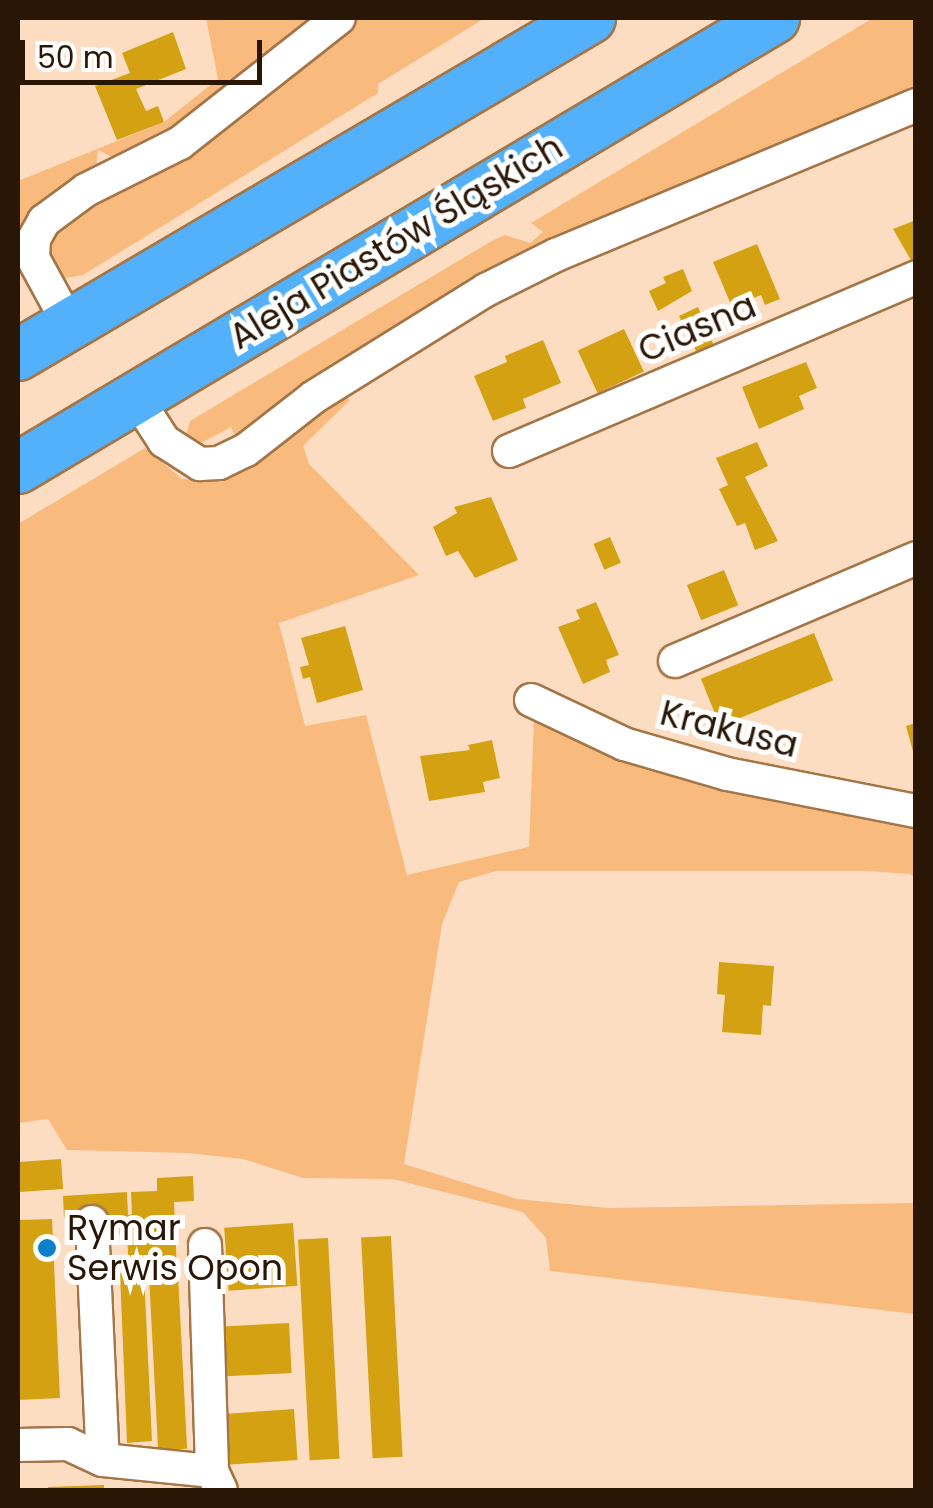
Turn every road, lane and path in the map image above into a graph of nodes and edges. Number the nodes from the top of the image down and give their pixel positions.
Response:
1 (339, 18) edge
2 (590, 18) edge
3 (774, 18) edge
4 (916, 105) edge
5 (916, 277) edge
6 (70, 326) junction
7 (18, 355) edge
8 (135, 396) junction
9 (508, 451) dead end
10 (18, 468) edge
11 (916, 558) edge
12 (674, 661) dead end
13 (531, 700) dead end
14 (916, 811) edge
15 (92, 1222) dead end
16 (205, 1244) dead end
17 (18, 1445) edge
18 (103, 1460) junction
19 (216, 1481) edge

1 - 6 street
2 - 6 highway
3 - 8 highway, Aleja Piastów Śląskich
4 - 8 street
5 - 9 street, Ciasna
6 - 7 highway
8 - 10 highway, Aleja Piastów Śląskich
11 - 12 street
13 - 14 street, Krakusa
15 - 18 street
16 - 19 street
17 - 18 street
18 - 19 street

